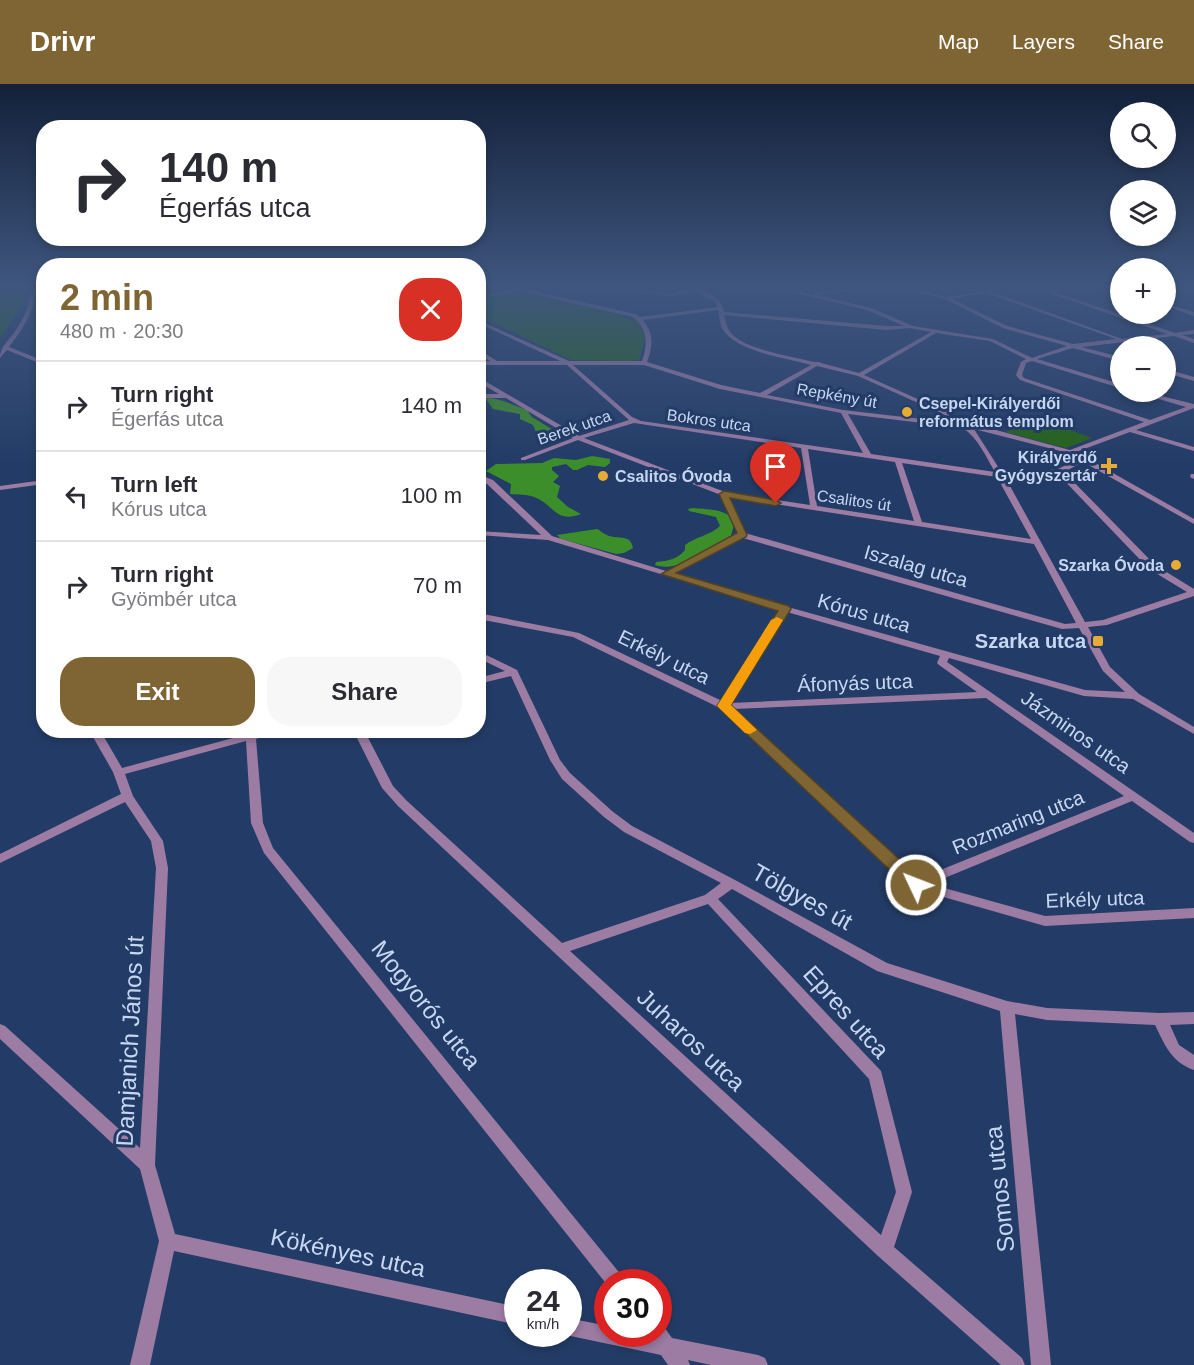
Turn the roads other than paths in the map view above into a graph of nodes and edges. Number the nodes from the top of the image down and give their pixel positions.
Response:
1 (531, 346) edge
2 (649, 346) edge
3 (749, 346) edge
4 (910, 346) edge
5 (1002, 346) edge
6 (1073, 346) joint
7 (5, 347) joint
8 (486, 356) edge
9 (1110, 356) edge
10 (0, 358) edge
11 (32, 358) junction
12 (36, 360) edge
13 (1030, 360) junction
14 (486, 363) edge
15 (496, 363) junction
16 (568, 363) junction
17 (644, 363) junction
18 (818, 363) junction
19 (1176, 374) edge
20 (860, 375) junction
21 (1194, 379) edge
22 (1110, 383) edge
23 (486, 384) edge
24 (762, 395) junction
25 (486, 396) edge
26 (506, 396) junction
27 (1176, 402) edge
28 (1193, 406) edge
29 (843, 412) junction
30 (634, 421) junction
31 (1150, 422) junction
32 (965, 426) junction
33 (1130, 430) junction
34 (578, 438) junction
35 (804, 448) junction
36 (1194, 449) edge
37 (1070, 452) junction
38 (869, 457) junction
39 (523, 459) dead end
40 (1084, 459) junction
41 (898, 462) junction
42 (1059, 471) junction
43 (1000, 475) junction
44 (486, 480) edge
45 (36, 483) edge
46 (0, 488) edge
47 (724, 494) junction
48 (814, 509) junction
49 (1194, 522) edge
50 (919, 525) junction
51 (486, 534) edge
52 (742, 535) junction
53 (549, 538) junction
54 (1035, 542) junction
55 (666, 574) junction
56 (1194, 593) edge
57 (785, 609) junction
58 (486, 618) edge
59 (1081, 626) junction
60 (945, 655) junction
61 (486, 658) edge
62 (514, 672) junction
63 (486, 679) edge
64 (989, 695) junction
65 (1136, 696) junction
66 (724, 706) junction
67 (1194, 732) edge
68 (99, 738) edge
69 (247, 738) edge
70 (251, 738) edge
71 (362, 738) edge
72 (119, 772) junction
73 (127, 796) junction
74 (1134, 796) junction
75 (1194, 839) edge
76 (0, 859) edge
77 (731, 883) junction
78 (916, 885) junction
79 (710, 898) junction
80 (1194, 913) edge
81 (560, 949) junction
82 (1007, 1007) junction
83 (1194, 1018) edge
84 (1160, 1019) junction
85 (0, 1030) edge
86 (1194, 1064) edge
87 (147, 1165) junction
88 (168, 1240) junction
89 (884, 1250) junction
90 (606, 1269) edge
91 (504, 1313) edge
92 (582, 1331) edge
93 (675, 1357) edge
94 (140, 1365) edge
95 (758, 1365) edge
96 (1015, 1365) edge
97 (1041, 1365) edge

1 - 16 street
2 - 17 street
3 - 18 street
4 - 20 street
5 - 13 street
6 - 9 street
6 - 13 street
7 - 10 street
7 - 11 street
8 - 15 street
10 - 11 street
11 - 12 street
13 - 22 street
13 - 31 street
14 - 15 street, Repkény út
15 - 16 street, Repkény út
16 - 17 street, Repkény út
16 - 30 street
17 - 24 street, Repkény út
18 - 20 street
18 - 24 street
19 - 21 street
20 - 32 street
23 - 26 street, Csalitos út
24 - 29 street, Repkény út
25 - 26 street
26 - 34 street, Csalitos út
27 - 28 street
28 - 31 street
29 - 32 street, Repkény út
29 - 38 street
30 - 34 street, Berek utca
30 - 35 street, Bokros utca
31 - 33 street
32 - 37 street, Repkény út
32 - 43 street
33 - 36 street
33 - 37 street
34 - 39 street, Berek utca
34 - 47 street, Csalitos út
35 - 38 street, Bokros utca
35 - 48 street
37 - 40 street, Repkény út
38 - 41 street, Bokros utca
40 - 42 street
40 - 49 street, Repkény út
41 - 43 street, Bokros utca
41 - 50 street
42 - 43 street, Bokros utca
42 - 56 street
43 - 54 street
44 - 53 street
45 - 46 street
47 - 48 street, Csalitos út
47 - 52 street
48 - 50 street, Csalitos út
50 - 54 street, Csalitos út
51 - 53 street, Kórus utca
52 - 55 street
52 - 59 street, Iszalag utca
53 - 55 street, Kórus utca
54 - 59 street
55 - 57 street, Kórus utca
56 - 59 street
57 - 60 street, Kórus utca
57 - 66 street
58 - 66 street, Erkély utca
59 - 65 street
60 - 64 street, Jázminos utca
60 - 65 street, Kórus utca
61 - 62 street
62 - 63 street
62 - 77 street, Tölgyes út
64 - 66 street, Áfonyás utca
64 - 74 street, Jázminos utca
65 - 67 street
66 - 78 street, Erkély utca
68 - 72 street, Damjanich János út
69 - 72 street
70 - 90 street, Mogyorós utca
71 - 81 street, Juharos utca
72 - 73 street, Damjanich János út
73 - 76 street
73 - 87 street, Damjanich János út
74 - 75 street, Jázminos utca
74 - 78 street, Rozmaring utca
77 - 79 street
77 - 82 street, Tölgyes út
78 - 80 street, Erkély utca
79 - 81 street
79 - 89 street, Epres utca
81 - 89 street, Juharos utca
82 - 84 street, Tölgyes út
82 - 97 street, Somos utca
83 - 84 street, Tölgyes út
84 - 86 street
85 - 87 street
87 - 88 street, Damjanich János út
88 - 91 street, Kökényes utca
88 - 94 street, Damjanich János út
89 - 96 street, Juharos utca
92 - 93 street
93 - 95 street

